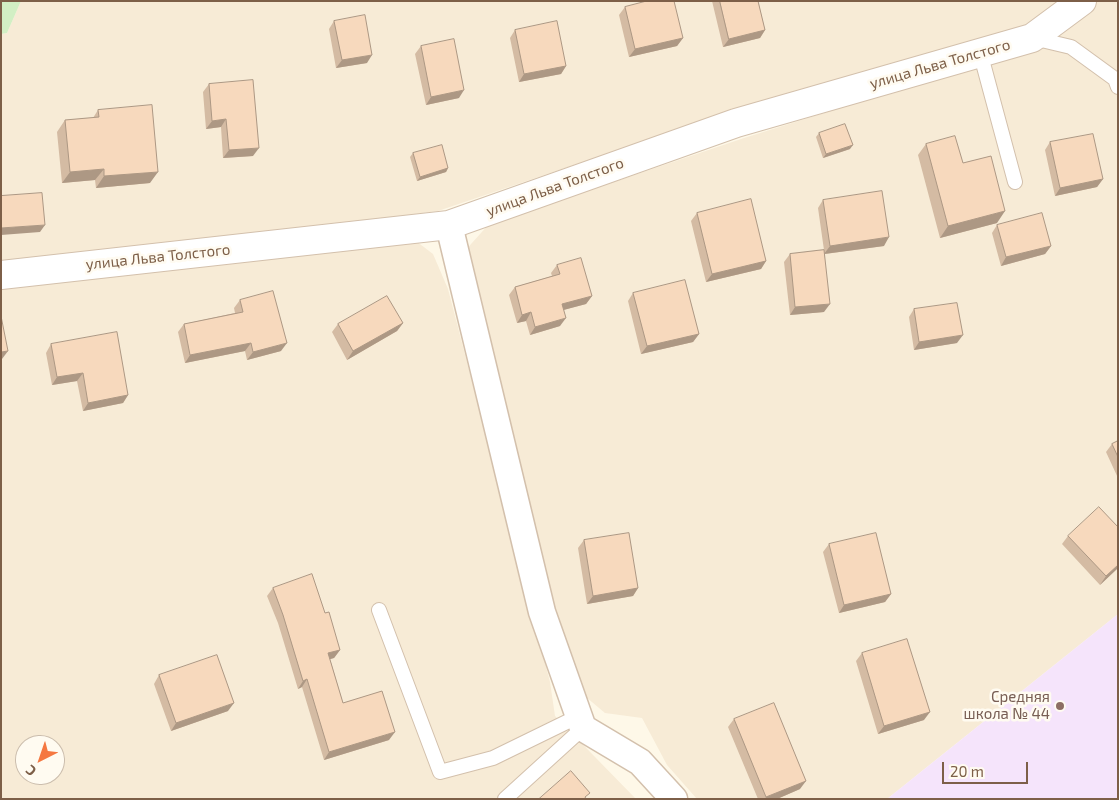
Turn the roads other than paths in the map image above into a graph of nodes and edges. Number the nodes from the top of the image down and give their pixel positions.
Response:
1 (1082, 1) edge
2 (1032, 38) junction
3 (980, 52) junction
4 (1118, 87) edge
5 (1015, 182) dead end
6 (449, 225) junction
7 (1, 275) edge
8 (379, 610) dead end
9 (581, 722) junction
10 (505, 799) edge
11 (674, 799) edge

1 - 2 street, улица Льва Толстого
2 - 3 street, улица Льва Толстого
2 - 4 lane
3 - 5 lane
3 - 6 street, улица Льва Толстого
6 - 7 street, улица Льва Толстого
6 - 9 street
8 - 9 lane
9 - 10 lane
9 - 11 street

